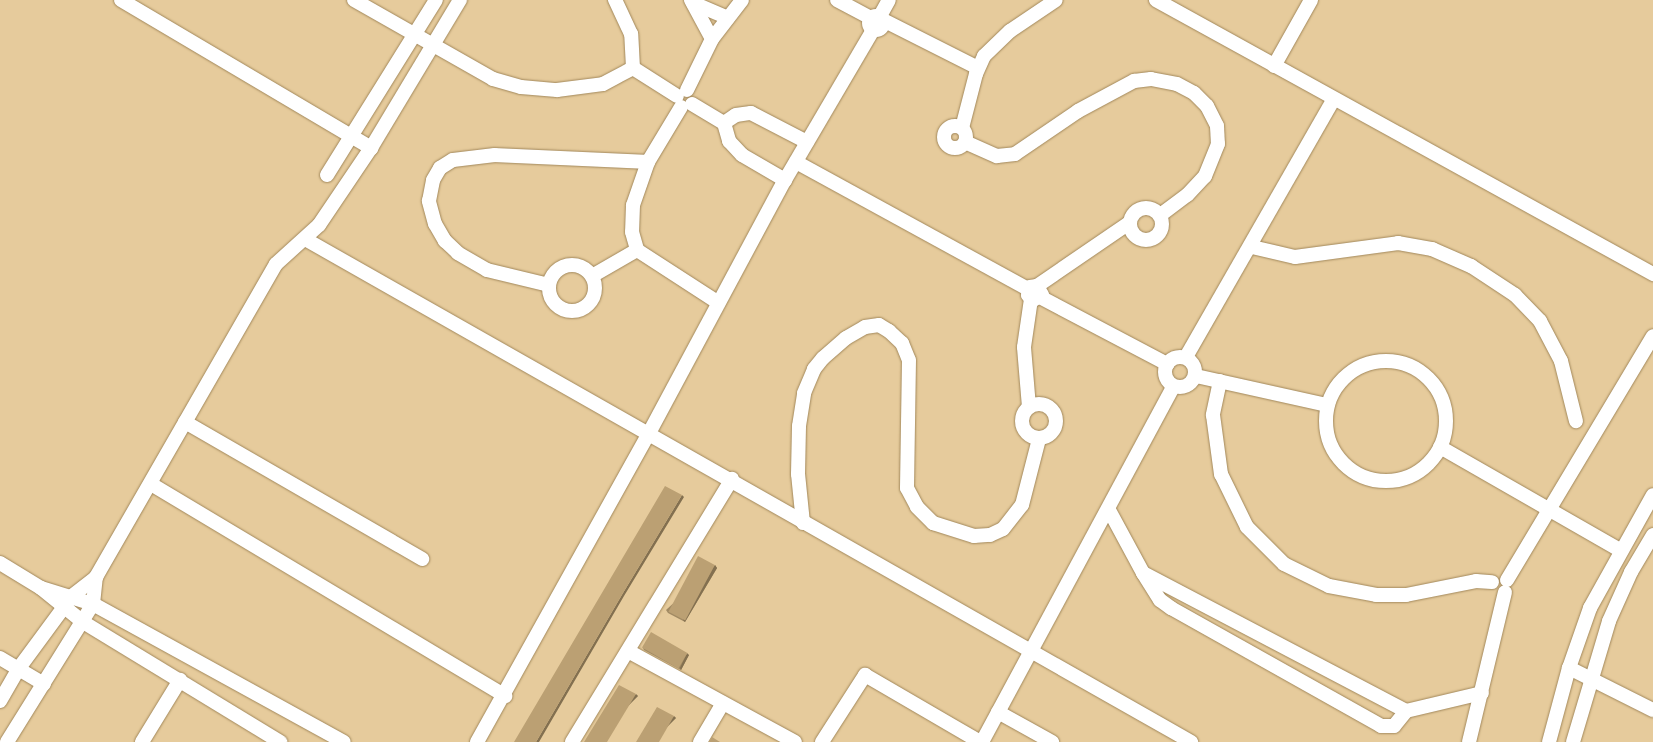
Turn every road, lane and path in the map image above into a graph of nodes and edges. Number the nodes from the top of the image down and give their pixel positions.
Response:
1 (121, 0) edge
2 (354, 0) edge
3 (436, 0) edge
4 (460, 0) edge
5 (615, 0) edge
6 (742, 0) edge
7 (837, 0) edge
8 (889, 0) edge
9 (1056, 0) edge
10 (1156, 0) edge
11 (1311, 0) edge
12 (692, 2) edge
13 (728, 18) junction
14 (877, 21) junction
15 (414, 35) junction
16 (712, 39) junction
17 (433, 46) junction
18 (1274, 66) junction
19 (633, 68) junction
20 (978, 68) junction
21 (684, 99) junction
22 (1334, 100) junction
23 (724, 123) junction
24 (962, 128) junction
25 (350, 137) junction
26 (808, 142) junction
27 (964, 142) junction
28 (371, 148) junction
29 (648, 162) junction
30 (796, 162) junction
31 (327, 175) dead end
32 (785, 180) junction
33 (1160, 215) junction
34 (1129, 223) junction
35 (306, 239) junction
36 (1252, 247) junction
37 (637, 250) junction
38 (1653, 274) edge
39 (592, 276) junction
40 (549, 285) junction
41 (1034, 293) junction
42 (717, 302) junction
43 (1653, 336) edge
44 (1186, 357) junction
45 (1167, 364) junction
46 (1196, 376) junction
47 (1220, 381) junction
48 (1174, 386) junction
49 (1327, 405) junction
50 (1029, 407) junction
51 (1576, 421) dead end
52 (185, 422) junction
53 (648, 435) junction
54 (1039, 439) junction
55 (1440, 447) junction
56 (732, 479) junction
57 (151, 484) junction
58 (1653, 495) edge
59 (1548, 508) junction
60 (1109, 510) junction
61 (803, 523) junction
62 (1653, 536) edge
63 (1620, 550) junction
64 (422, 559) dead end
65 (0, 563) edge
66 (1143, 573) junction
67 (96, 577) junction
68 (1506, 586) junction
69 (41, 588) junction
70 (72, 596) junction
71 (93, 604) junction
72 (64, 609) junction
73 (83, 622) junction
74 (1272, 641) junction
75 (1031, 650) junction
76 (628, 651) junction
77 (1293, 652) junction
78 (0, 658) edge
79 (1263, 659) junction
80 (19, 668) junction
81 (1569, 668) junction
82 (1283, 670) junction
83 (1590, 679) junction
84 (180, 680) junction
85 (44, 684) junction
86 (1482, 693) junction
87 (505, 696) junction
88 (0, 701) edge
89 (724, 703) junction
90 (1653, 710) edge
91 (998, 712) junction
92 (1406, 712) junction
93 (7, 742) edge
94 (142, 742) edge
95 (280, 742) edge
96 (344, 742) edge
97 (477, 742) edge
98 (572, 742) edge
99 (700, 742) edge
100 (795, 742) edge
101 (822, 742) edge
102 (981, 742) edge
103 (1052, 742) edge
104 (1191, 742) edge
105 (1469, 742) edge
106 (1549, 742) edge
107 (1573, 742) edge

1 - 25 street
2 - 15 street
3 - 15 street
4 - 17 street
5 - 19 street
6 - 13 street
7 - 14 street
8 - 14 street
9 - 20 street
10 - 18 street
11 - 18 street
12 - 13 street
12 - 16 street
13 - 16 street
14 - 20 street
14 - 26 street
15 - 17 street
15 - 25 street
16 - 21 street
17 - 19 street
17 - 28 street
18 - 22 street
19 - 21 street
20 - 24 street
21 - 23 street
21 - 29 street
22 - 36 street
22 - 38 street
23 - 26 street
23 - 32 street
24 - 27 street
24 - 27 street
25 - 28 street
25 - 31 street
26 - 30 street
27 - 33 street
28 - 35 street
29 - 37 street
29 - 40 street
30 - 32 street
30 - 41 street
32 - 42 street
33 - 34 street
33 - 34 street
34 - 41 street
35 - 52 street
35 - 53 street
36 - 44 street
36 - 51 street
37 - 39 street
37 - 42 street
39 - 40 street
39 - 40 street
41 - 45 street
41 - 50 street
42 - 53 street
43 - 59 street
44 - 45 street
44 - 46 street
45 - 48 street
46 - 47 street
46 - 48 street
47 - 49 street
47 - 68 street
48 - 60 street
49 - 55 street
49 - 55 street
50 - 54 street
50 - 54 street
52 - 57 street
52 - 64 street
53 - 56 street
53 - 87 street
54 - 61 street
55 - 59 street
56 - 61 street
56 - 76 street
57 - 67 street
57 - 87 street
58 - 63 street
59 - 63 street
59 - 68 street
60 - 66 street
60 - 75 street
61 - 75 street
62 - 83 street
63 - 81 street
65 - 69 street
66 - 74 street
66 - 79 street
67 - 70 street
67 - 71 street
68 - 86 street
69 - 70 street
69 - 72 street
70 - 71 street
70 - 72 street
71 - 73 street
71 - 96 street
72 - 73 street
72 - 80 street
73 - 84 street
73 - 85 street
74 - 77 street
74 - 79 street
75 - 91 street
75 - 104 street
76 - 89 street
76 - 98 street
77 - 82 street
77 - 92 street
78 - 80 street
79 - 82 street
80 - 85 street
80 - 88 street
81 - 83 street
81 - 106 street
82 - 92 street
83 - 90 street
83 - 107 street
84 - 94 street
84 - 95 street
85 - 93 street
86 - 92 street
86 - 105 street
87 - 97 street
89 - 99 street
89 - 100 street
91 - 102 street
91 - 103 street
101 - 102 street

